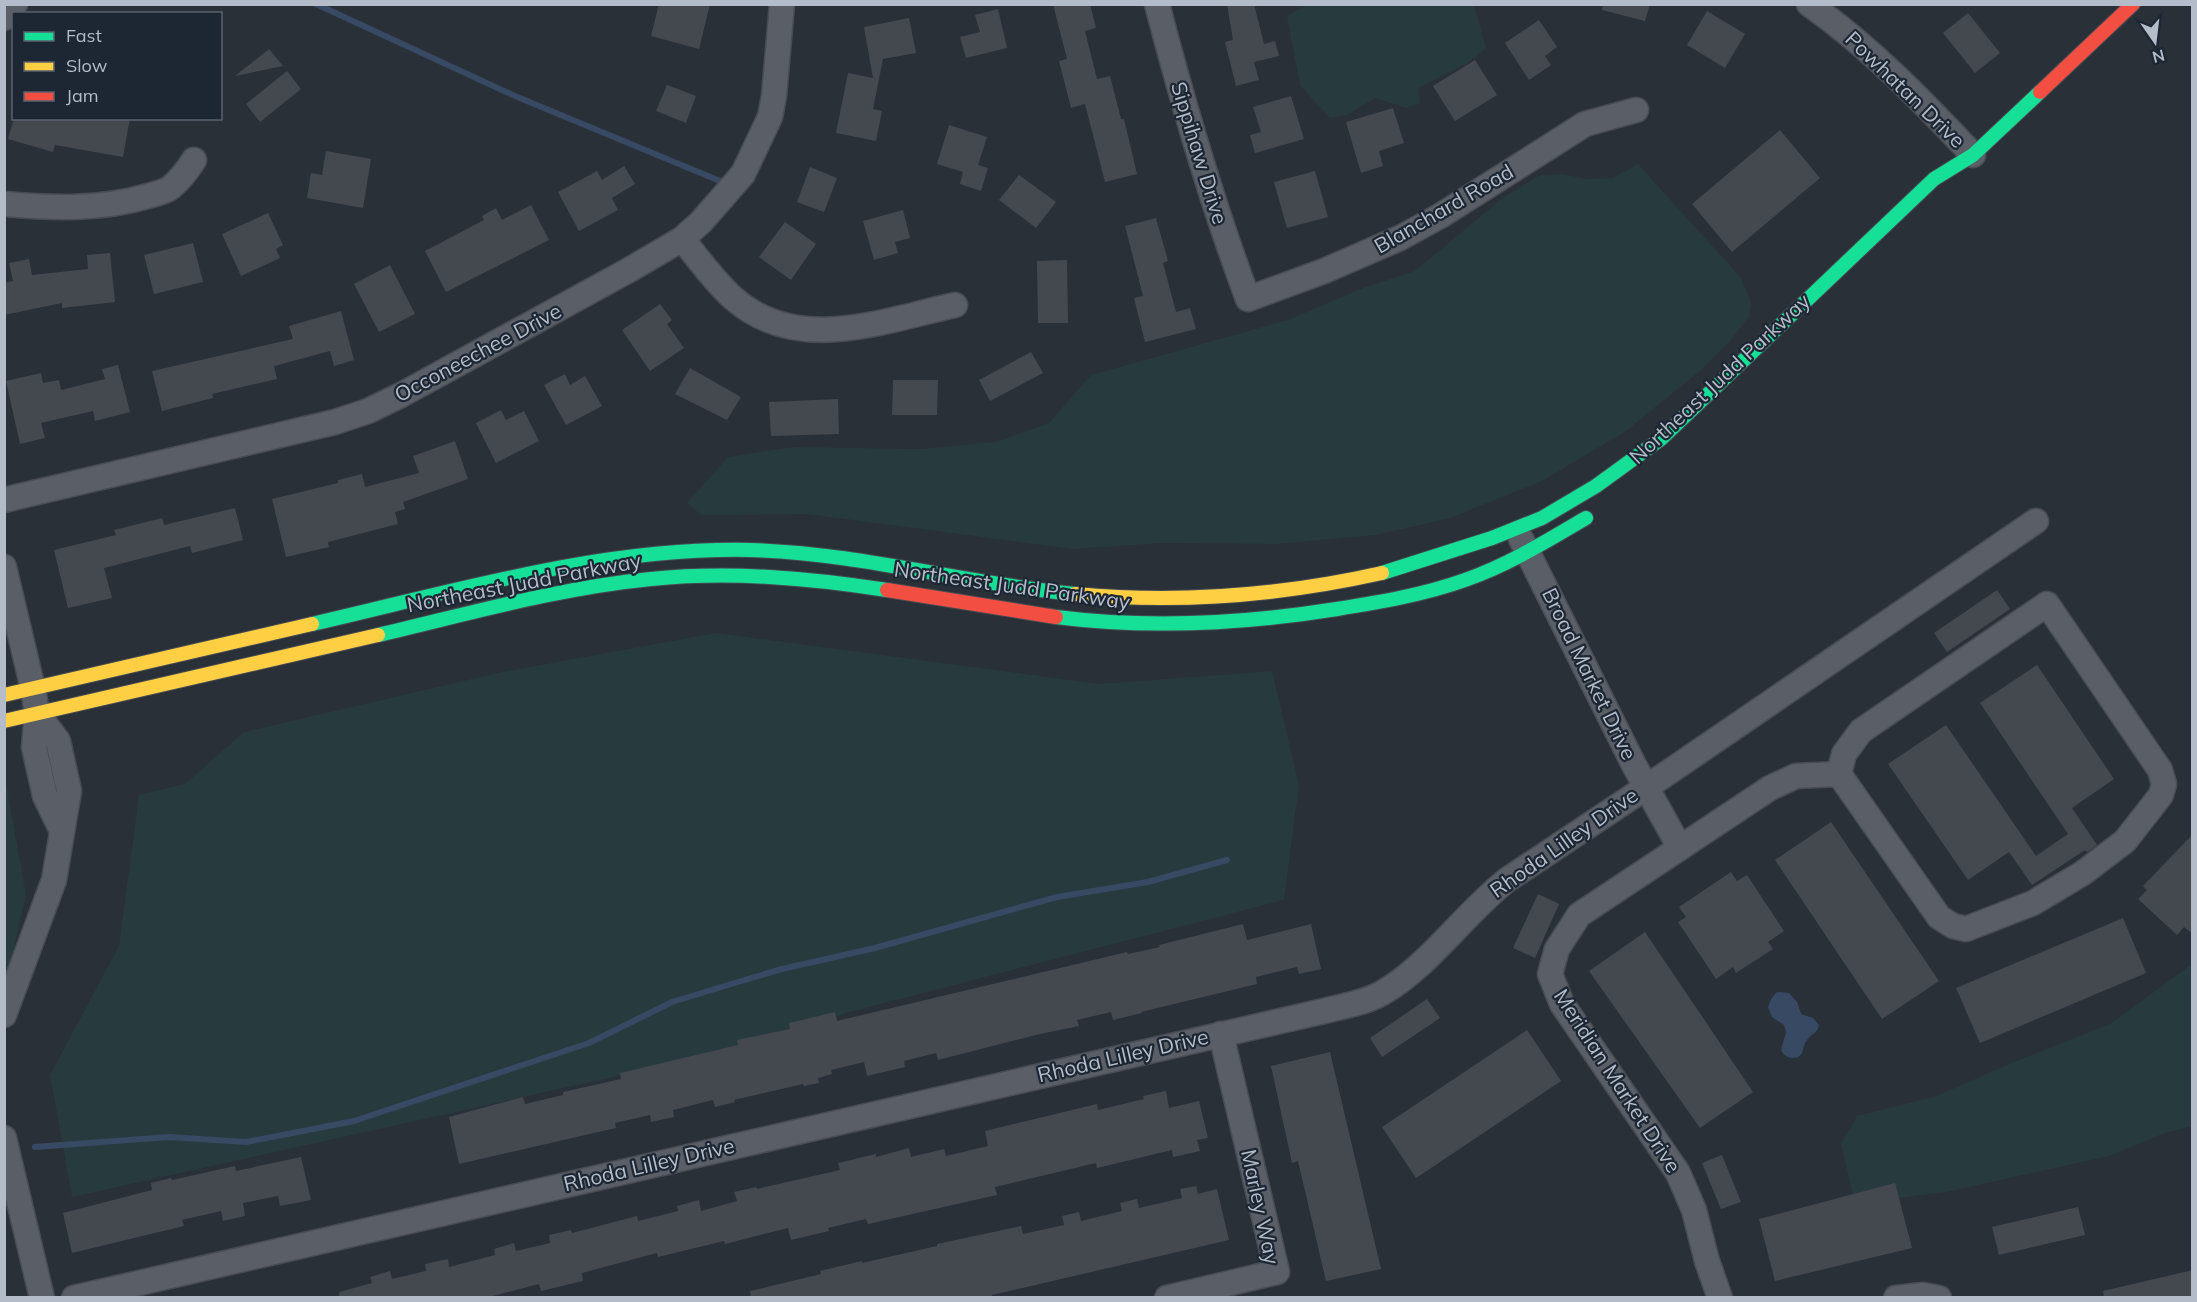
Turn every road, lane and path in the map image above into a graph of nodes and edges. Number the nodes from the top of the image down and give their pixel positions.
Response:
1 (15, 4) edge
2 (782, 4) edge
3 (1157, 4) edge
4 (1809, 4) edge
5 (2133, 4) edge
6 (4, 18) edge
7 (1636, 110) dead end
8 (1973, 154) junction
9 (194, 160) dead end
10 (1951, 187) dead end
11 (4, 204) edge
12 (682, 239) junction
13 (1248, 299) joint
14 (955, 305) dead end
15 (4, 500) edge
16 (1596, 513) dead end
17 (2036, 520) dead end
18 (1516, 530) junction
19 (1527, 552) junction
20 (4, 567) edge
21 (33, 689) junction
22 (4, 695) edge
23 (37, 713) junction
24 (4, 721) edge
25 (1839, 774) junction
26 (1647, 786) junction
27 (1680, 848) junction
28 (4, 1016) edge
29 (1221, 1034) junction
30 (4, 1138) edge
31 (42, 1298) edge
32 (74, 1298) edge
33 (1167, 1298) edge
34 (1720, 1298) edge
35 (1896, 1298) edge
36 (1939, 1298) edge

1 - 6 street
2 - 12 street, Occoneechee Drive
3 - 13 street, Sippihaw Drive
4 - 8 street, Powhatan Drive
5 - 8 highway, Northeast Judd Parkway
7 - 13 street, Blanchard Road
8 - 10 highway, Northeast Judd Parkway
8 - 18 highway, Northeast Judd Parkway
9 - 11 street
12 - 14 street
12 - 15 street, Occoneechee Drive
16 - 19 highway, Northeast Judd Parkway
17 - 26 street, Rhoda Lilley Drive
18 - 19 street, Broad Market Drive
18 - 21 highway, Northeast Judd Parkway
19 - 23 highway, Northeast Judd Parkway
19 - 26 street, Broad Market Drive
20 - 21 street
21 - 22 highway, Northeast Judd Parkway
21 - 23 street
23 - 24 highway, Northeast Judd Parkway
23 - 28 street
25 - 25 street
25 - 27 street, Meridian Market Drive
26 - 27 street, Broad Market Drive
26 - 29 street, Rhoda Lilley Drive
27 - 34 street, Meridian Market Drive
29 - 32 street, Rhoda Lilley Drive
29 - 33 street, Marley Way
30 - 31 street
35 - 36 street

